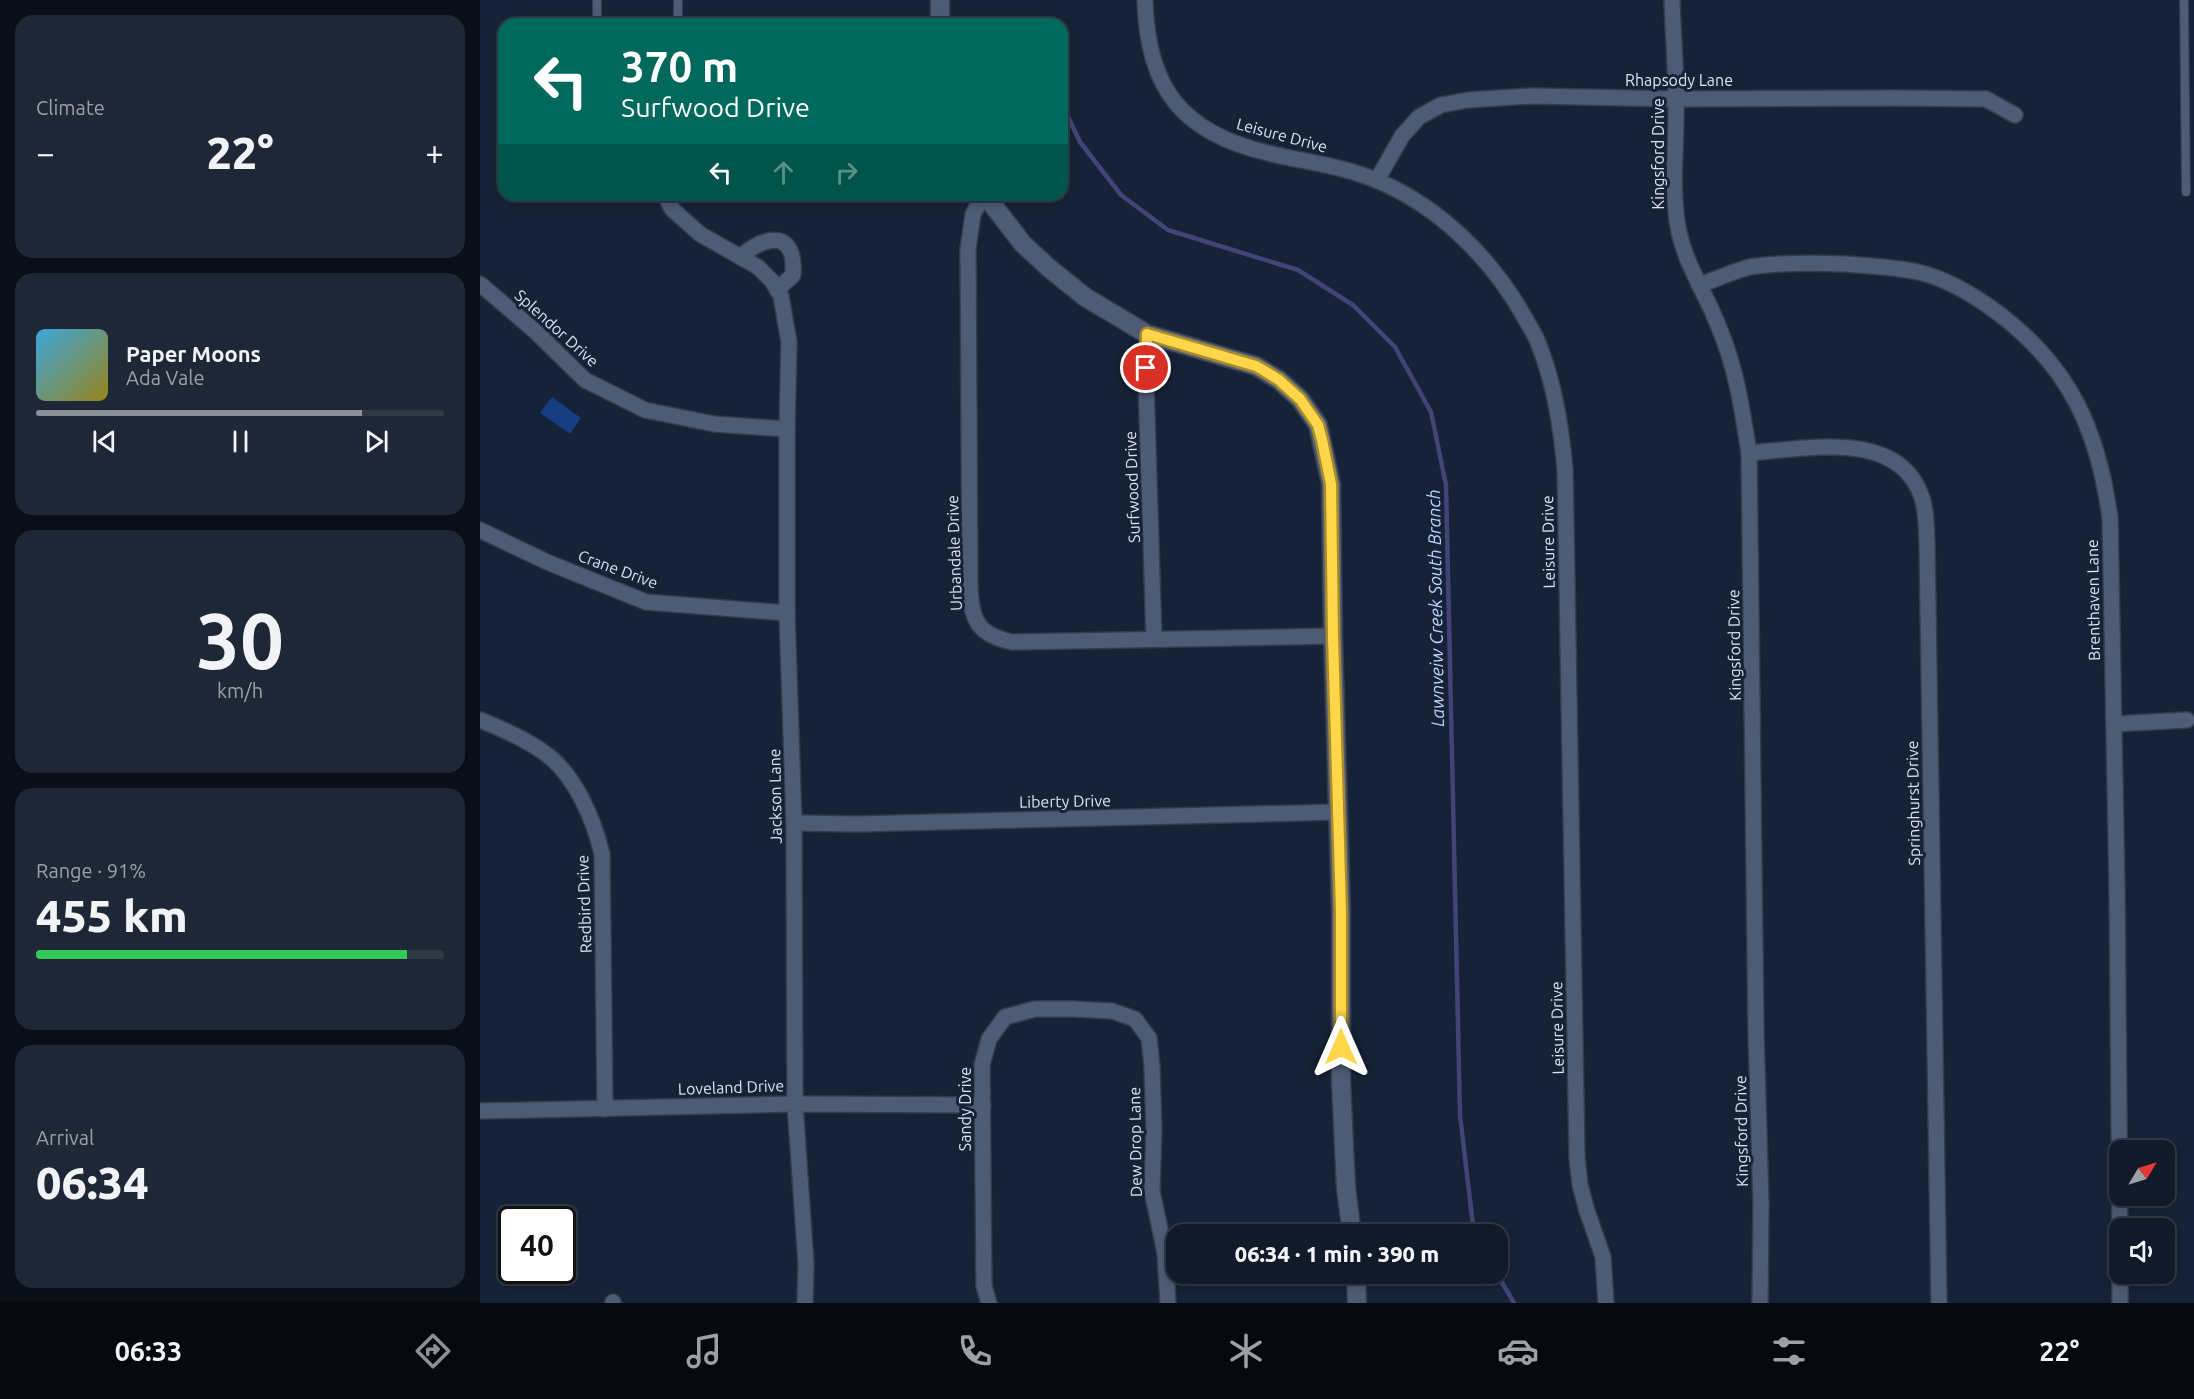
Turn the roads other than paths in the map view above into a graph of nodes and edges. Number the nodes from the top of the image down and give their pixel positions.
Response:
1 (597, 0) edge
2 (678, 0) edge
3 (940, 0) edge
4 (1145, 0) edge
5 (1672, 0) edge
6 (2184, 0) edge
7 (597, 18) edge
8 (678, 18) edge
9 (940, 18) edge
10 (1676, 99) junction
11 (2014, 115) dead end
12 (1377, 180) junction
13 (2186, 192) dead end
14 (668, 201) edge
15 (981, 201) edge
16 (989, 201) edge
17 (740, 256) junction
18 (480, 284) edge
19 (1699, 285) junction
20 (777, 290) junction
21 (1147, 334) junction
22 (787, 429) junction
23 (1749, 453) junction
24 (480, 530) edge
25 (787, 613) junction
26 (1333, 636) junction
27 (1154, 639) junction
28 (480, 720) edge
29 (2187, 720) dead end
30 (2114, 724) junction
31 (1337, 813) junction
32 (794, 823) junction
33 (1135, 1019) joint
34 (795, 1104) junction
35 (982, 1105) junction
36 (605, 1109) junction
37 (480, 1111) edge
38 (2120, 1218) edge
39 (1351, 1224) edge
40 (1356, 1284) edge
41 (2120, 1284) edge
42 (805, 1303) edge
43 (989, 1303) edge
44 (1168, 1303) edge
45 (1357, 1303) edge
46 (1606, 1303) edge
47 (1760, 1303) edge
48 (1939, 1303) edge
49 (2120, 1303) edge

1 - 7 lane
2 - 8 lane
3 - 9 street
4 - 12 street, Leisure Drive
5 - 10 street, Kingsford Drive
6 - 13 lane
10 - 11 street, Rhapsody Lane
10 - 12 street, Rhapsody Lane
10 - 19 street, Kingsford Drive
12 - 46 street, Leisure Drive
14 - 17 street, Jackson Lane
15 - 27 street, Urbandale Drive
16 - 21 street
17 - 20 street, Jackson Lane
17 - 20 street
18 - 22 street, Splendor Drive
19 - 23 street, Kingsford Drive
19 - 30 street, Brenthaven Lane
20 - 22 street, Jackson Lane
21 - 26 street
21 - 27 street, Surfwood Drive
22 - 25 street, Jackson Lane
23 - 47 street, Kingsford Drive
23 - 48 street, Springhurst Drive
24 - 25 street, Crane Drive
25 - 32 street, Jackson Lane
26 - 27 street, Urbandale Drive
26 - 31 street
28 - 36 street, Redbird Drive
29 - 30 street
30 - 38 street, Brenthaven Lane
31 - 32 street, Liberty Drive
31 - 39 street
32 - 34 street, Jackson Lane
33 - 35 street, Sandy Drive
33 - 44 street, Dew Drop Lane
34 - 35 street, Loveland Drive
34 - 36 street, Loveland Drive
34 - 42 street, Jackson Lane
35 - 43 street, Sandy Drive
36 - 37 street, Loveland Drive
40 - 45 street
41 - 49 street

